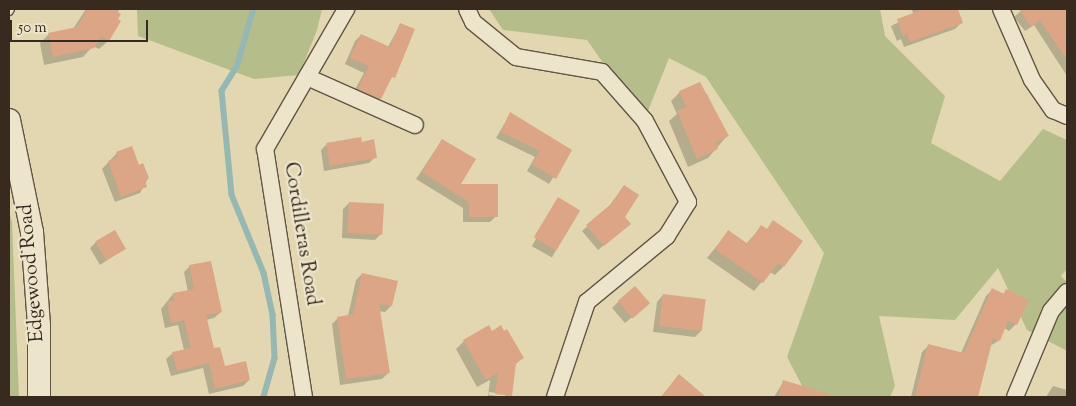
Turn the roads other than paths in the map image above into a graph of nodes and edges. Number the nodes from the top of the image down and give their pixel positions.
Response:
1 (346, 9) edge
2 (467, 9) edge
3 (1001, 9) edge
4 (307, 77) junction
5 (1067, 116) edge
6 (9, 120) edge
7 (415, 125) dead end
8 (1067, 292) edge
9 (39, 397) edge
10 (304, 397) edge
11 (555, 397) edge
12 (1015, 397) edge

1 - 4 street, Cordilleras Road
2 - 11 street
3 - 5 street
4 - 7 street
4 - 10 street, Cordilleras Road
6 - 9 main road, Edgewood Road
8 - 12 street

